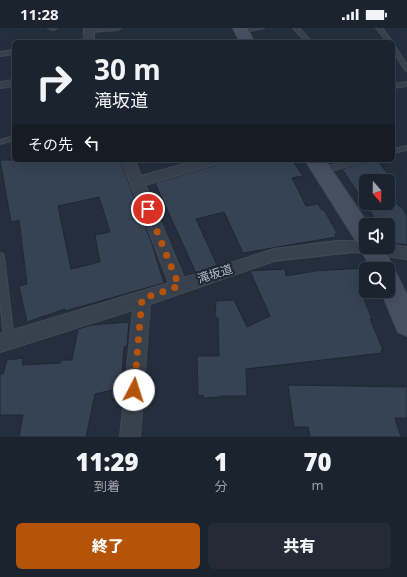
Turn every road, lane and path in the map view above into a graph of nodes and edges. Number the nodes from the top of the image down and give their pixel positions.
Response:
1 (51, 28) edge
2 (54, 28) edge
3 (118, 28) edge
4 (261, 28) edge
5 (296, 28) edge
6 (380, 28) edge
7 (89, 29) edge
8 (243, 34) edge
9 (89, 40) edge
10 (308, 40) edge
11 (389, 40) edge
12 (395, 50) edge
13 (12, 52) edge
14 (0, 54) edge
15 (406, 66) edge
16 (12, 83) edge
17 (407, 84) edge
18 (0, 85) edge
19 (395, 86) edge
20 (12, 139) edge
21 (0, 142) edge
22 (407, 148) edge
23 (395, 151) edge
24 (129, 162) edge
25 (207, 162) edge
26 (343, 162) edge
27 (318, 165) edge
28 (137, 182) junction
29 (359, 227) edge
30 (359, 246) edge
31 (395, 251) edge
32 (407, 253) edge
33 (0, 256) edge
34 (179, 286) junction
35 (395, 296) edge
36 (142, 299) junction
37 (407, 324) edge
38 (4, 342) edge
39 (130, 437) edge

1 - 2 lane
3 - 7 lane
4 - 8 lane
5 - 10 lane
6 - 11 lane
7 - 9 street
12 - 15 lane
13 - 14 lane
16 - 18 street
17 - 19 lane
20 - 21 lane
22 - 23 lane
24 - 28 street
25 - 28 street
26 - 27 lane
27 - 29 street
28 - 34 street
30 - 34 street, 滝坂道
31 - 32 street, 滝坂道
33 - 38 lane
34 - 36 street, 滝坂道
35 - 37 street
36 - 38 street, 滝坂道
36 - 39 street

